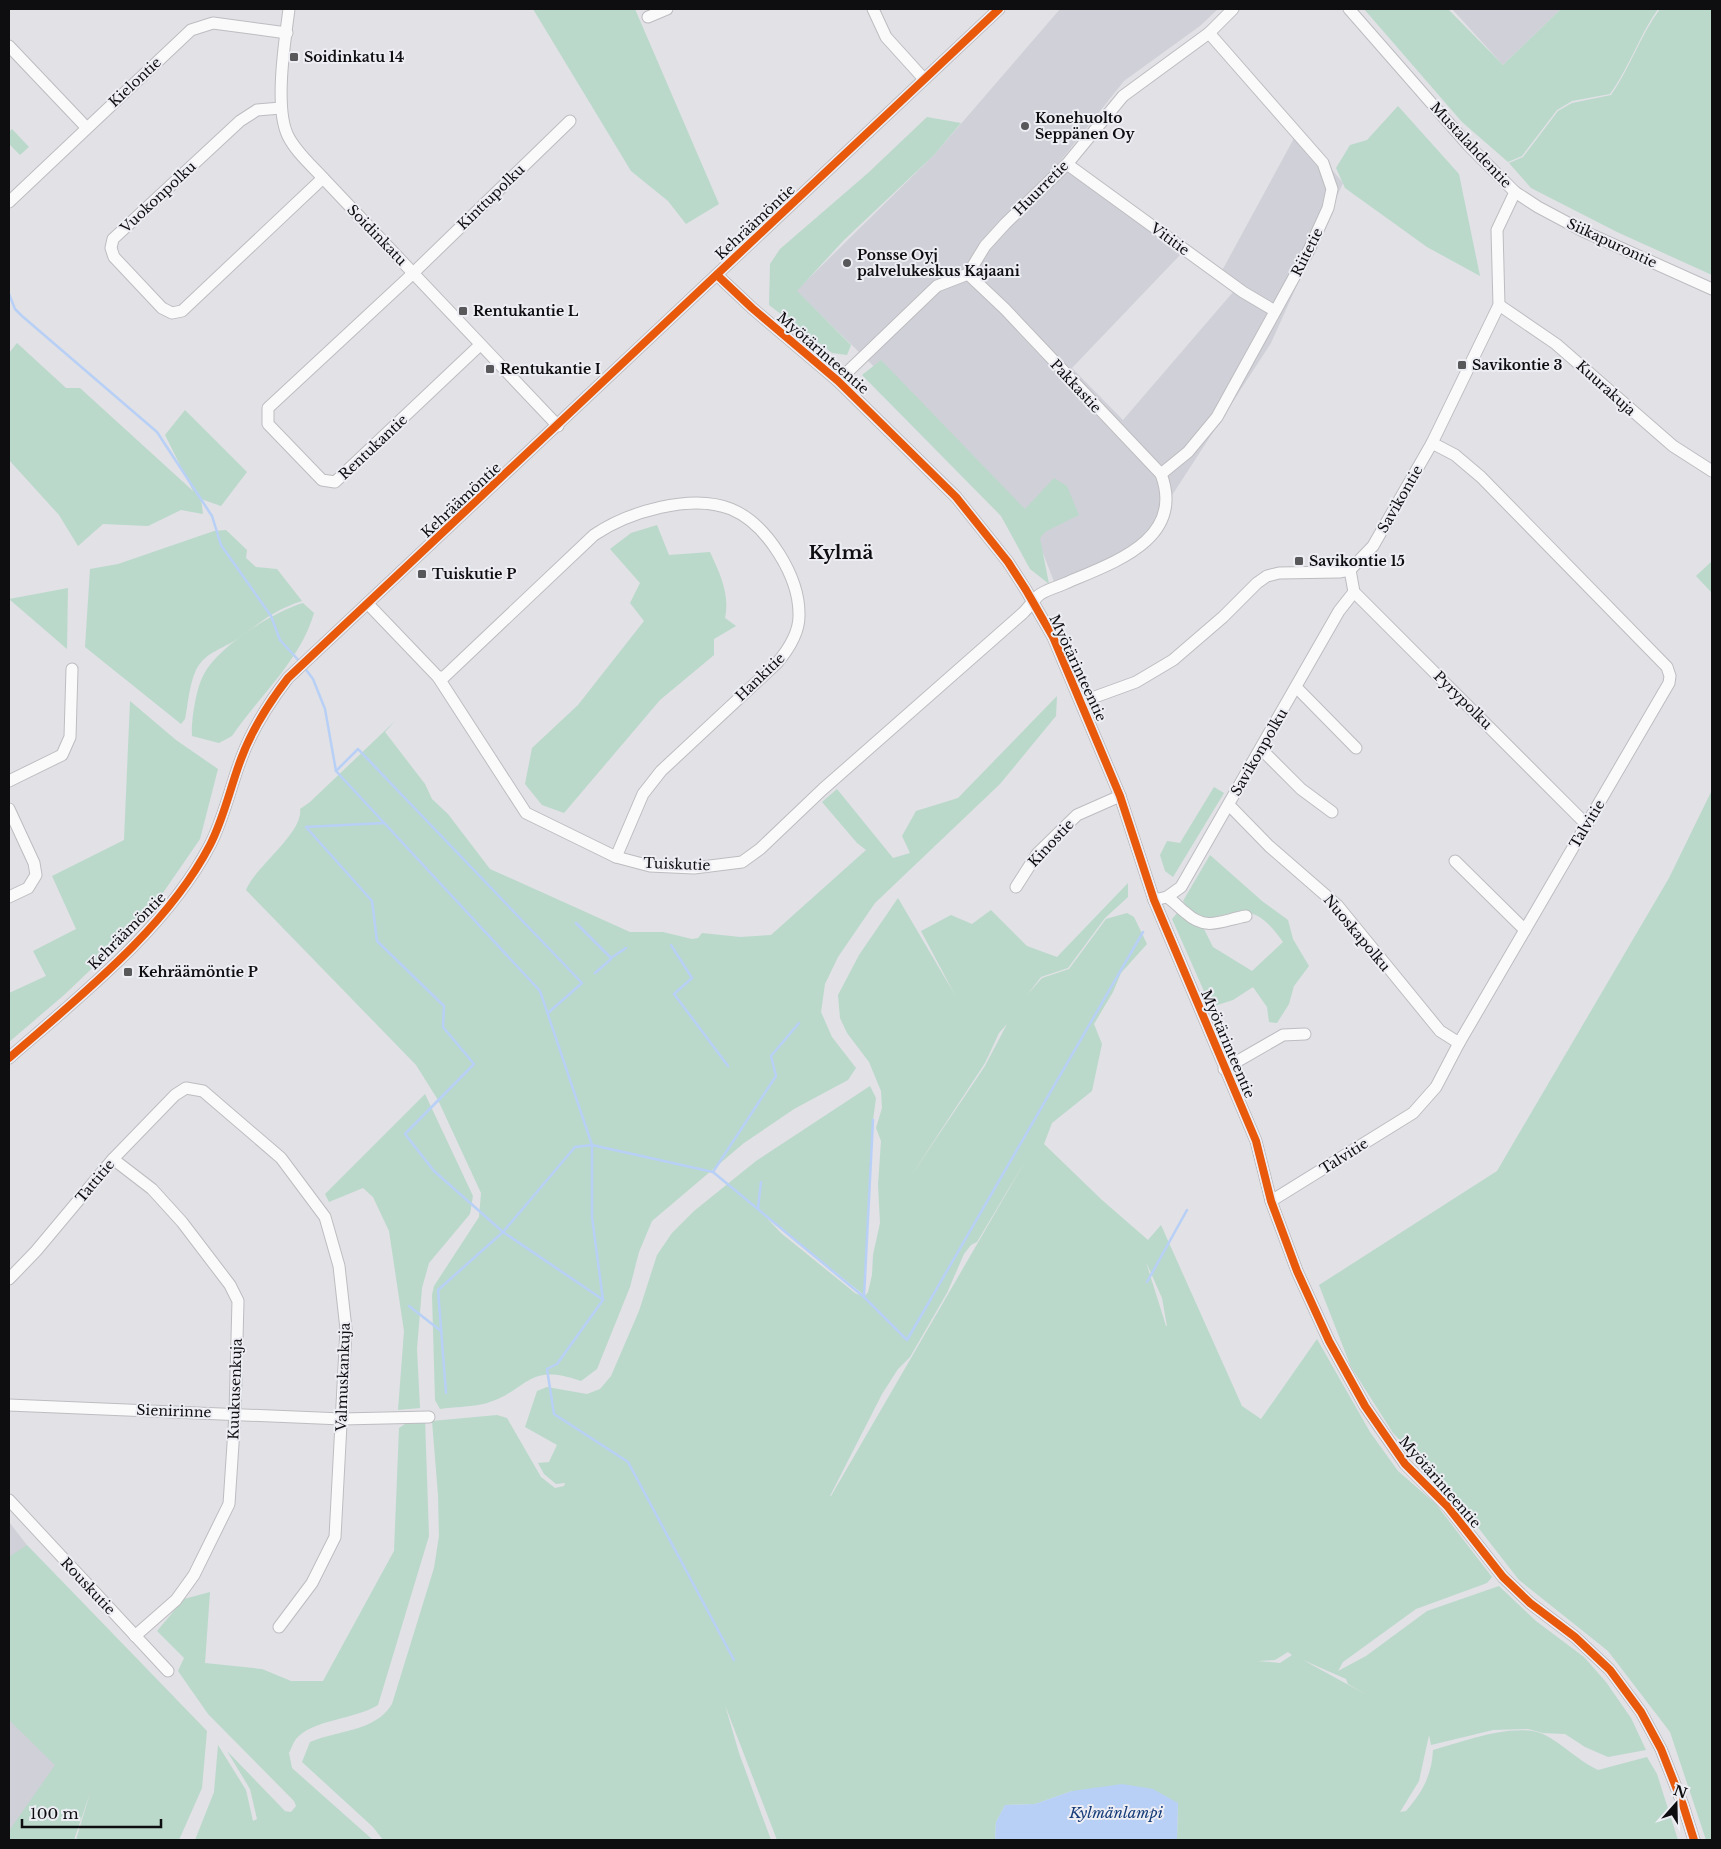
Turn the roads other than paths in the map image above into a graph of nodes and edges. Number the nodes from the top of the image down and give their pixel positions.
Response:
1 (289, 9) edge
2 (667, 9) edge
3 (872, 9) edge
4 (999, 9) edge
5 (1233, 9) edge
6 (1350, 9) edge
7 (648, 16) dead end
8 (287, 32) junction
9 (1209, 33) junction
10 (9, 46) edge
11 (924, 79) junction
12 (281, 108) junction
13 (570, 121) dead end
14 (86, 127) junction
15 (1066, 164) junction
16 (323, 178) junction
17 (1515, 192) junction
18 (9, 202) edge
19 (413, 272) junction
20 (968, 274) junction
21 (717, 275) junction
22 (1712, 289) edge
23 (1499, 305) junction
24 (1275, 311) junction
25 (480, 345) junction
26 (838, 381) junction
27 (558, 426) junction
28 (1432, 443) junction
29 (1712, 471) edge
30 (1161, 474) junction
31 (1350, 570) junction
32 (1354, 592) junction
33 (1033, 603) junction
34 (368, 605) junction
35 (72, 669) dead end
36 (438, 678) junction
37 (1296, 687) junction
38 (1082, 702) junction
39 (1261, 748) junction
40 (1356, 748) dead end
41 (9, 781) edge
42 (1120, 796) junction
43 (1229, 805) junction
44 (9, 809) edge
45 (1332, 812) dead end
46 (1587, 825) junction
47 (616, 857) junction
48 (1455, 861) dead end
49 (1016, 886) dead end
50 (9, 897) edge
51 (1167, 897) junction
52 (1154, 900) junction
53 (1246, 916) dead end
54 (1525, 930) junction
55 (1305, 1034) dead end
56 (1459, 1043) junction
57 (9, 1058) edge
58 (1224, 1069) junction
59 (186, 1088) joint
60 (113, 1159) junction
61 (1271, 1202) junction
62 (9, 1279) edge
63 (9, 1405) edge
64 (235, 1414) junction
65 (428, 1417) dead end
66 (342, 1419) junction
67 (9, 1500) edge
68 (279, 1627) dead end
69 (135, 1636) junction
70 (168, 1671) dead end
71 (1694, 1840) edge

1 - 8 street, Soidinkatu
2 - 7 street
3 - 11 street
4 - 11 street, Kehräämöntie
5 - 9 street, Huurretie
6 - 17 street, Mustalahdentie
8 - 12 street, Soidinkatu
8 - 14 street, Kielontie
9 - 15 street, Huurretie
9 - 24 street, Riitetie
10 - 14 street
11 - 21 street, Kehräämöntie
12 - 16 street, Soidinkatu
12 - 16 street, Vuokonpolku
13 - 19 street, Kinttupolku
14 - 18 street, Kielontie
15 - 20 street, Huurretie
15 - 24 street, Vititie
16 - 19 street, Soidinkatu
17 - 22 street, Siikapurontie
17 - 23 street, Mustalahdentie
19 - 25 street, Soidinkatu
19 - 25 street, Rentukantie
20 - 26 street
20 - 30 street, Pakkastie
21 - 26 street, Myötärinteentie
21 - 27 street, Kehräämöntie
23 - 28 street, Savikontie
23 - 29 street, Kuurakuja
24 - 30 street, Riitetie
25 - 27 street, Soidinkatu
26 - 33 street, Myötärinteentie
27 - 34 street, Kehräämöntie
28 - 31 street, Savikontie
28 - 46 street, Talvitie
30 - 33 street
31 - 32 street
31 - 38 street
32 - 37 street, Savikonpolku
32 - 46 street, Pyrypolku
33 - 38 street, Myötärinteentie
33 - 47 street, Tuiskutie
34 - 36 street, Tuiskutie
34 - 57 street, Kehräämöntie
35 - 41 street
36 - 47 street, Tuiskutie
36 - 47 street, Hankitie
37 - 39 street, Savikonpolku
37 - 40 street
38 - 42 street, Myötärinteentie
39 - 43 street, Savikonpolku
39 - 45 street
42 - 49 street, Kinostie
42 - 52 street, Myötärinteentie
43 - 51 street, Savikonpolku
43 - 56 street, Nuoskapolku
44 - 50 street
46 - 54 street, Talvitie
48 - 54 street
51 - 52 street
51 - 53 street
52 - 58 street, Myötärinteentie
54 - 56 street, Talvitie
55 - 58 street
56 - 61 street, Talvitie
58 - 61 street, Myötärinteentie
59 - 60 street, Tattitie
59 - 66 street, Valmuskankuja
60 - 62 street, Tattitie
60 - 64 street, Kuukusenkuja
61 - 71 street, Myötärinteentie
63 - 64 street, Sienirinne
64 - 66 street, Sienirinne
64 - 69 street, Kuukusenkuja
65 - 66 street, Sienirinne
66 - 68 street, Valmuskankuja
67 - 69 street, Rouskutie
69 - 70 street, Rouskutie

